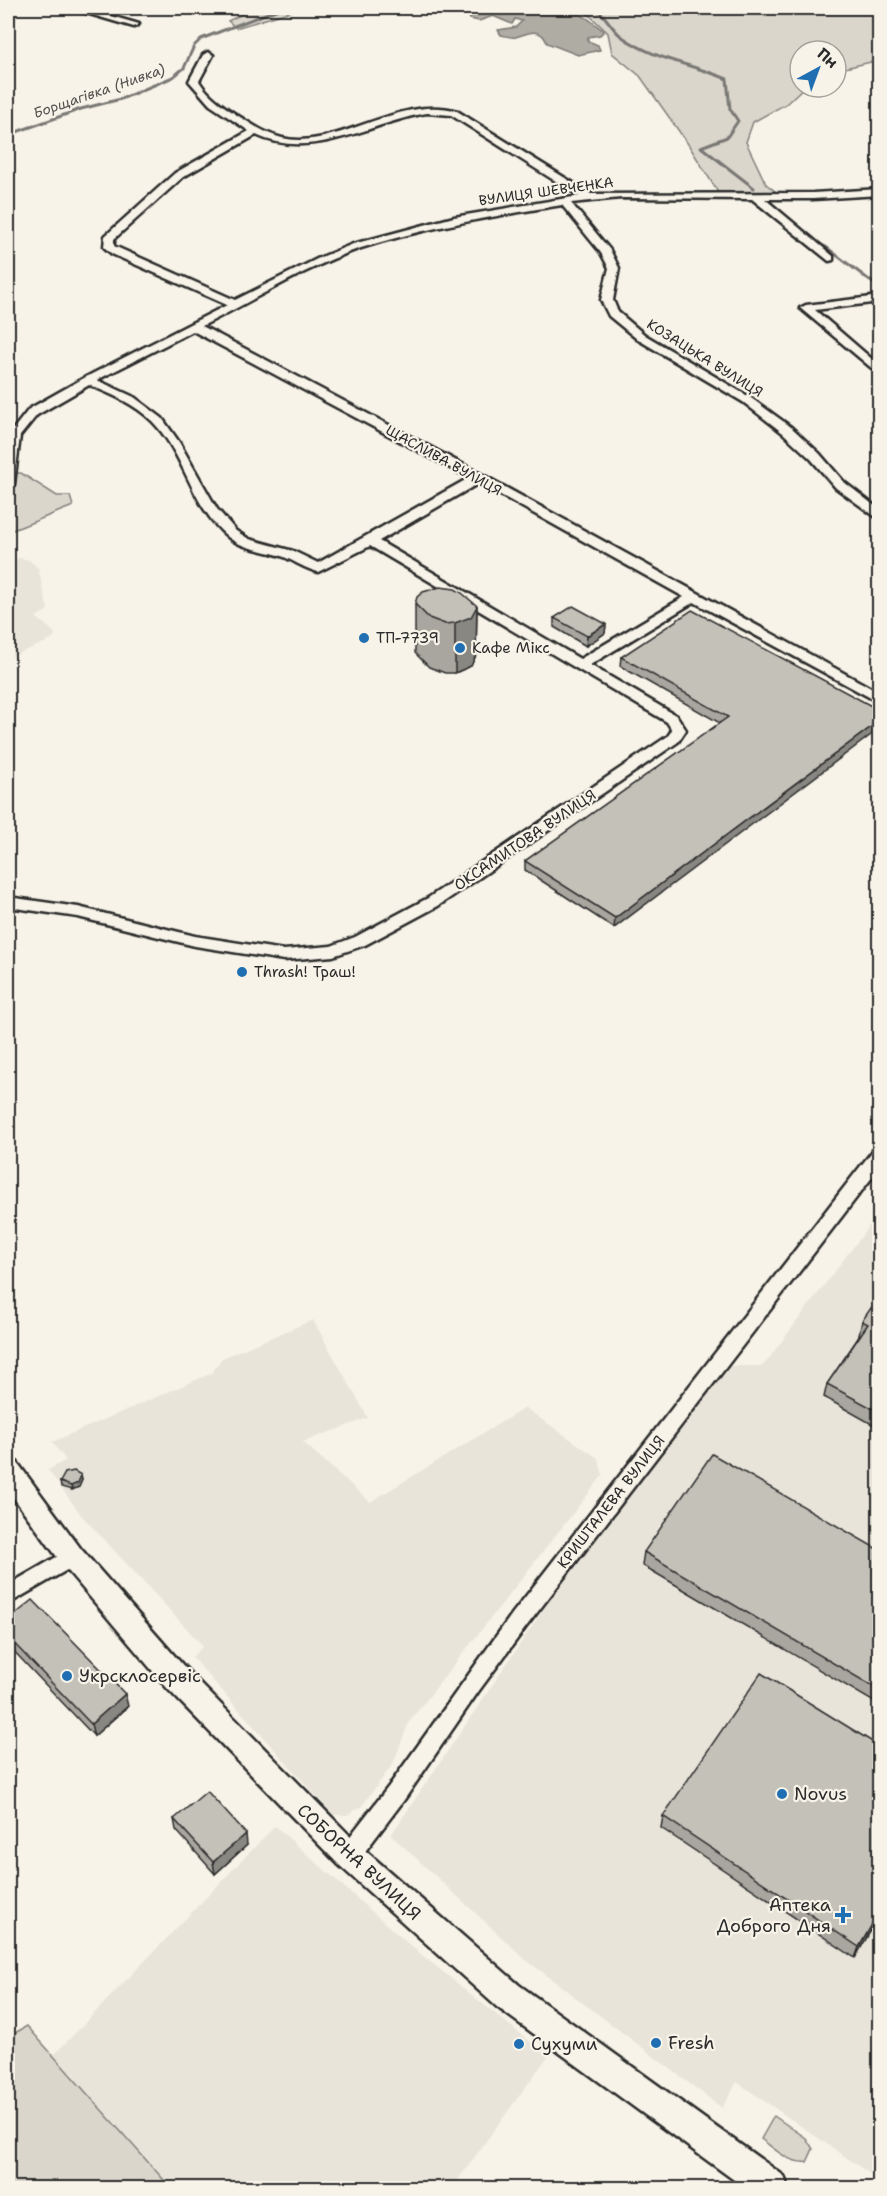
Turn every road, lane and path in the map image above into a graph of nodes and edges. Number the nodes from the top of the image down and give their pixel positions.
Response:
1 (74, 8) edge
2 (134, 24) dead end
3 (208, 55) dead end
4 (256, 131) junction
5 (879, 192) edge
6 (755, 196) junction
7 (589, 197) junction
8 (564, 201) junction
9 (829, 258) dead end
10 (879, 299) edge
11 (234, 304) junction
12 (193, 326) junction
13 (879, 372) edge
14 (88, 380) junction
15 (10, 436) edge
16 (479, 478) junction
17 (8, 484) edge
18 (879, 516) edge
19 (370, 541) junction
20 (693, 597) junction
21 (579, 666) junction
22 (879, 699) edge
23 (8, 902) edge
24 (879, 1155) edge
25 (8, 1470) edge
26 (72, 1557) junction
27 (8, 1595) edge
28 (349, 1855) junction
29 (772, 2188) edge

1 - 2 street
3 - 4 street
4 - 7 street
4 - 11 street
5 - 6 street, ВУЛИЦЯ ШЕВЧЕНКА
6 - 7 street, ВУЛИЦЯ ШЕВЧЕНКА
6 - 9 street
7 - 8 street, ВУЛИЦЯ ШЕВЧЕНКА
8 - 11 street, ВУЛИЦЯ ШЕВЧЕНКА
8 - 18 street, КОЗАЦЬКА ВУЛИЦЯ
10 - 13 street
11 - 12 street, ВУЛИЦЯ ШЕВЧЕНКА
12 - 14 street, ВУЛИЦЯ ШЕВЧЕНКА
12 - 16 street, ЩАСЛИВА ВУЛИЦЯ
14 - 15 street, ВУЛИЦЯ ШЕВЧЕНКА
14 - 19 street
15 - 17 street, ВУЛИЦЯ ШЕВЧЕНКА
16 - 19 street
16 - 20 street, ЩАСЛИВА ВУЛИЦЯ
19 - 21 street, ОКСАМИТОВА ВУЛИЦЯ
20 - 21 street
20 - 22 street, ЩАСЛИВА ВУЛИЦЯ
21 - 23 street, ОКСАМИТОВА ВУЛИЦЯ
24 - 28 street, КРИШТАЛЕВА ВУЛИЦЯ
25 - 26 main road, СОБОРНА ВУЛИЦЯ
26 - 27 street
26 - 28 main road, СОБОРНА ВУЛИЦЯ
28 - 29 main road, СОБОРНА ВУЛИЦЯ

